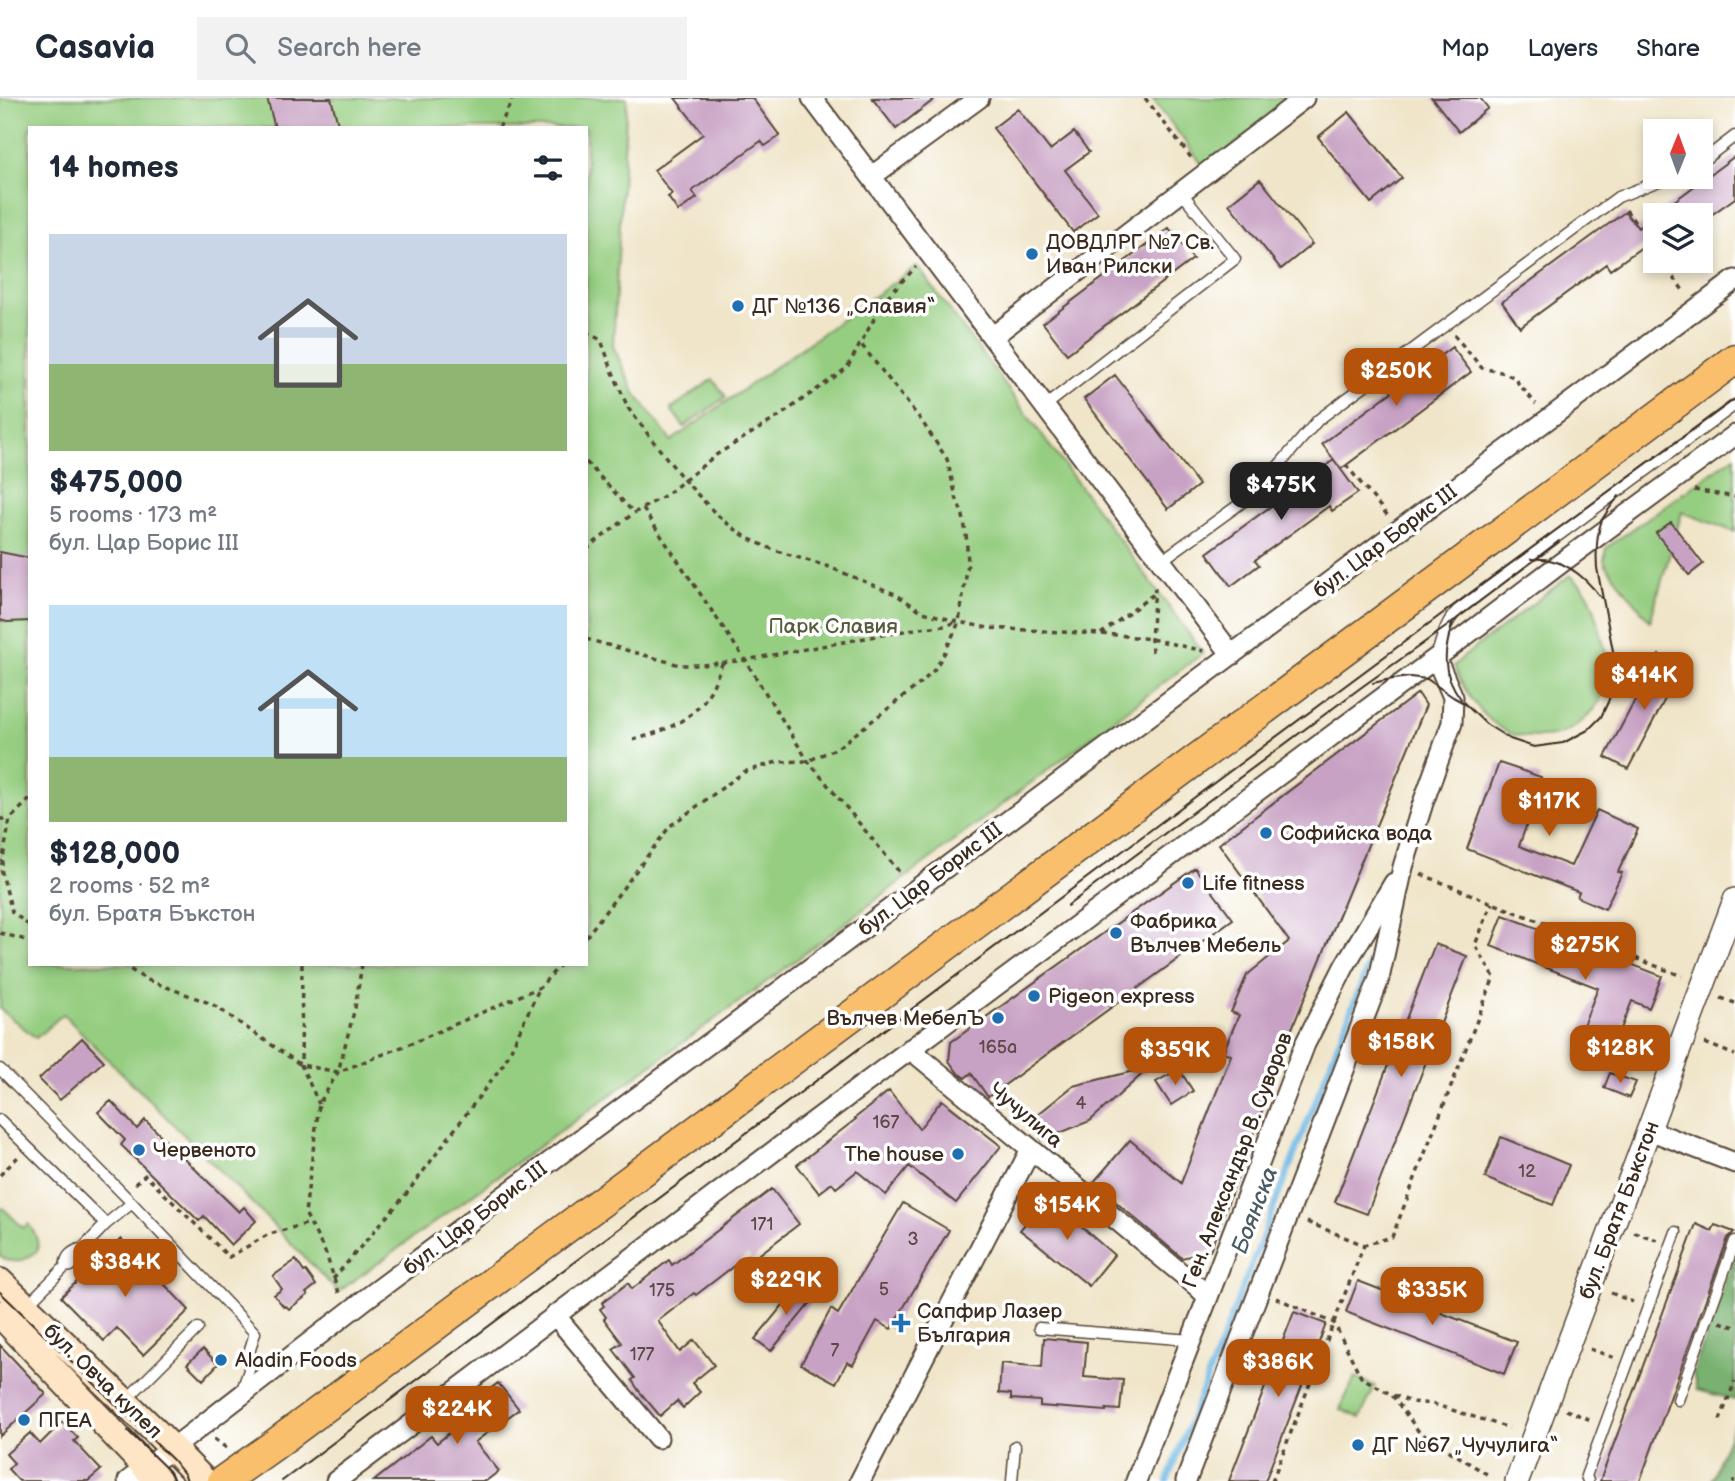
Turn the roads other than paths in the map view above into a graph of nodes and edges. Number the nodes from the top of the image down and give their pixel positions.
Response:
1 (813, 98) edge
2 (979, 98) edge
3 (1304, 98) edge
4 (1735, 136) edge
5 (1713, 153) edge
6 (872, 177) junction
7 (1643, 187) edge
8 (1182, 192) junction
9 (1735, 280) edge
10 (992, 337) junction
11 (1735, 359) edge
12 (1735, 405) edge
13 (1045, 406) junction
14 (1735, 435) edge
15 (1160, 559) junction
16 (1232, 654) junction
17 (1436, 659) junction
18 (1403, 867) junction
19 (1735, 900) edge
20 (910, 1049) junction
21 (0, 1069) edge
22 (0, 1120) edge
23 (1649, 1130) junction
24 (1031, 1149) junction
25 (1735, 1163) edge
26 (132, 1203) junction
27 (106, 1224) junction
28 (1676, 1232) dead end
29 (1735, 1241) edge
30 (0, 1282) edge
31 (1208, 1297) junction
32 (13, 1315) edge
33 (555, 1315) junction
34 (198, 1328) dead end
35 (1039, 1328) dead end
36 (1192, 1340) junction
37 (240, 1396) junction
38 (1678, 1400) dead end
39 (124, 1402) junction
40 (658, 1438) dead end
41 (1015, 1446) dead end
42 (173, 1448) junction
43 (144, 1476) edge
44 (204, 1481) edge
45 (223, 1481) edge
46 (336, 1481) edge
47 (860, 1481) edge
48 (1012, 1481) edge
49 (1136, 1481) edge
50 (1186, 1481) edge
51 (1517, 1481) edge
52 (1588, 1481) edge

1 - 6 street
2 - 6 street
3 - 8 street
4 - 5 lane
6 - 10 street
7 - 15 lane
8 - 10 street
8 - 13 lane
9 - 16 street, бул. Цар Борис III
10 - 13 street
11 - 45 main road
12 - 17 lane
13 - 15 street
14 - 17 street
15 - 16 street
16 - 37 street, бул. Цар Борис III
17 - 18 street, Ген. Александър В. Суворов
17 - 20 street
18 - 31 street, Ген. Александър В. Суворов
18 - 50 street, Ген. Александър В. Суворов
19 - 23 street, бул. Братя Бъкстон
20 - 24 street, Чучулига
20 - 33 street
21 - 26 lane
22 - 27 lane
23 - 25 street
23 - 51 street, бул. Братя Бъкстон
24 - 31 street, Чучулига
24 - 47 street
26 - 27 lane
26 - 37 lane
27 - 32 lane
28 - 52 lane
29 - 38 lane
30 - 32 main road, бул. Овча купел
31 - 36 street, Ген. Александър В. Суворов
32 - 39 main road, бул. Овча купел
32 - 43 main road, бул. Овча купел
33 - 40 street
33 - 46 street
34 - 39 lane
35 - 36 lane
36 - 49 street, Ген. Александър В. Суворов
37 - 42 street, бул. Цар Борис III
39 - 42 main road, бул. Овча купел
41 - 48 lane
42 - 43 street, бул. Цар Борис III
42 - 44 main road, бул. Овча купел

